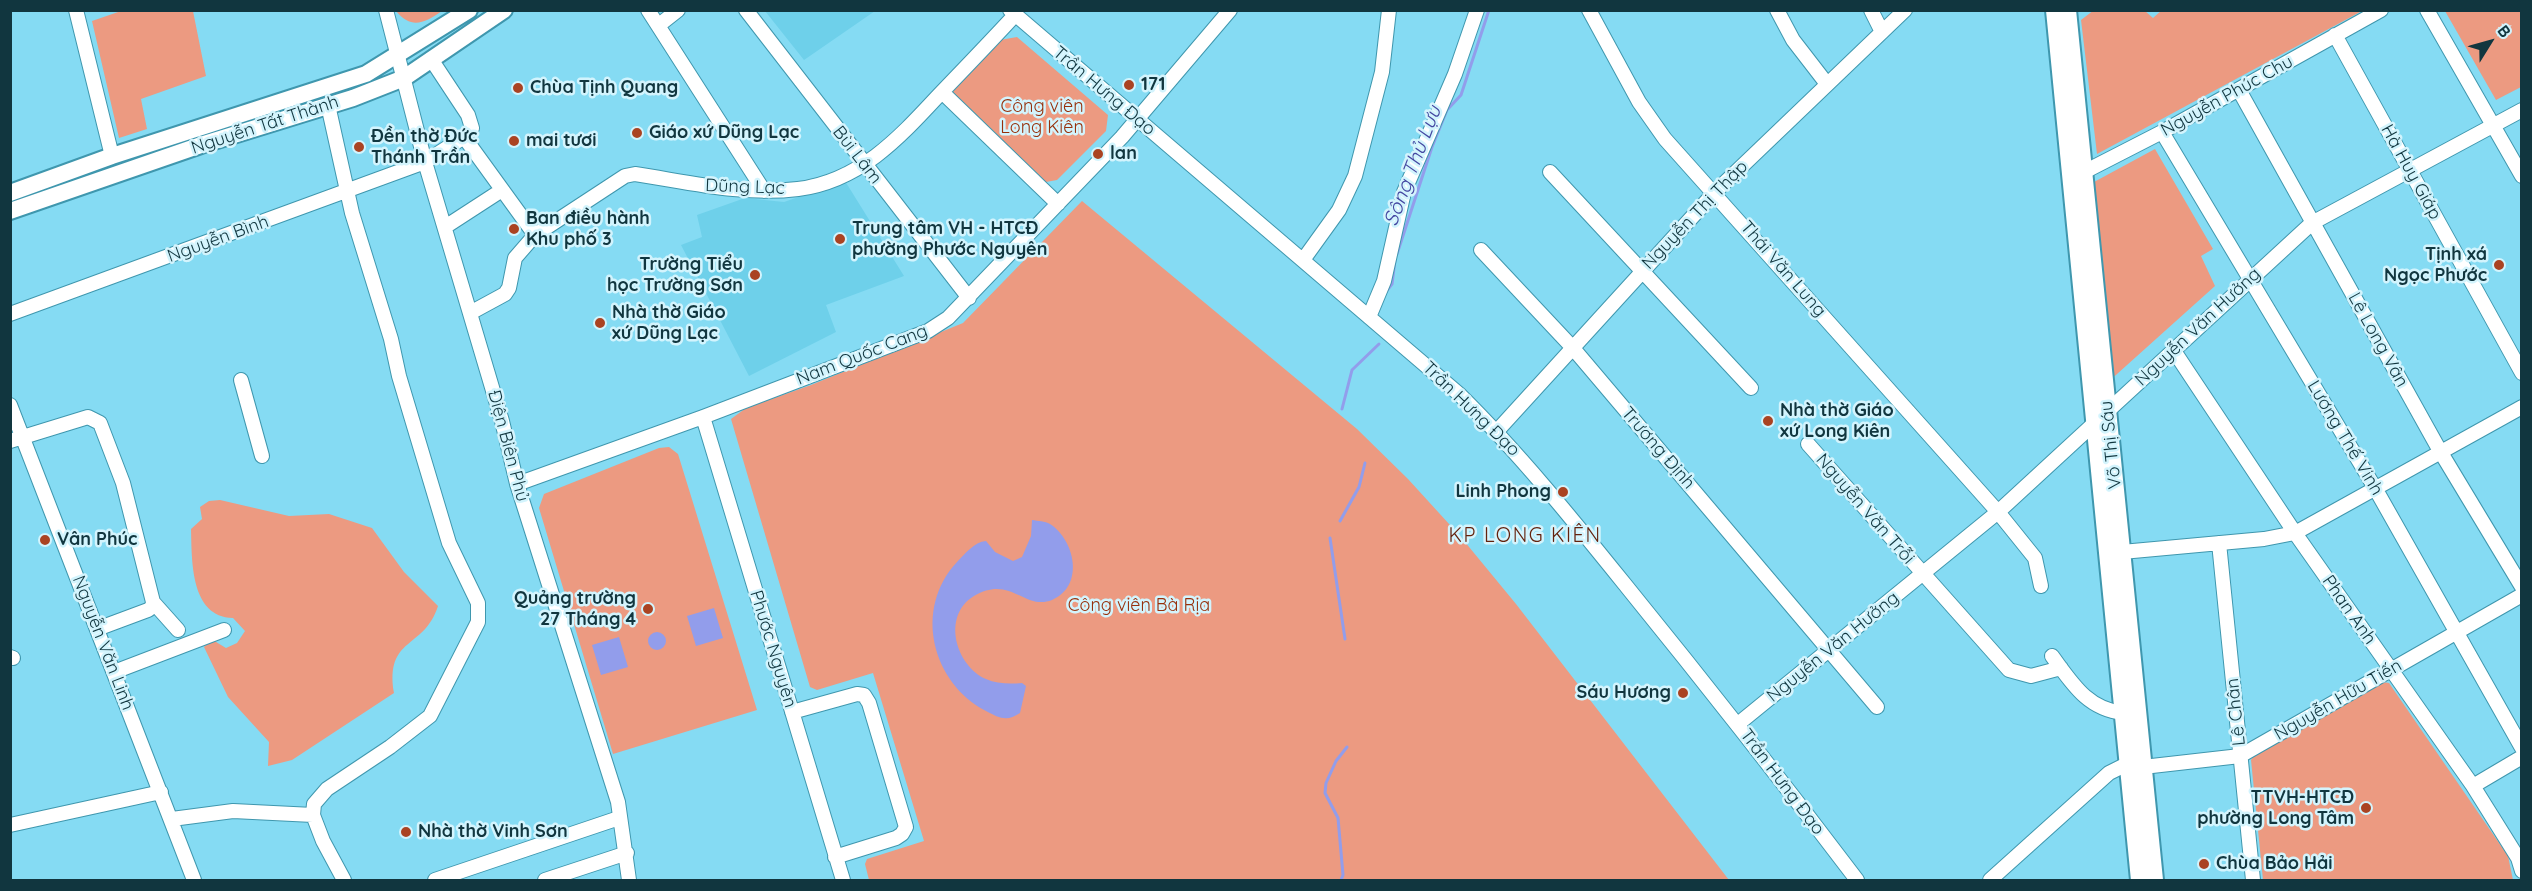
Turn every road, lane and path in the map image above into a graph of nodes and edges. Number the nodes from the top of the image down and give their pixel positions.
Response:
1 (76, 10) edge
2 (386, 10) edge
3 (469, 10) edge
4 (504, 10) edge
5 (648, 10) edge
6 (678, 10) edge
7 (746, 10) edge
8 (1230, 10) edge
9 (1389, 10) edge
10 (1477, 10) edge
11 (1589, 10) edge
12 (1777, 10) edge
13 (1870, 10) edge
14 (1905, 10) edge
15 (2054, 10) edge
16 (2068, 10) edge
17 (2381, 10) edge
18 (2427, 10) edge
19 (1012, 13) edge
20 (659, 25) junction
21 (1882, 32) junction
22 (2335, 35) junction
23 (399, 56) junction
24 (431, 59) junction
25 (404, 78) junction
26 (1827, 84) junction
27 (2239, 90) junction
28 (942, 92) junction
29 (328, 105) junction
30 (2522, 110) edge
31 (1137, 120) junction
32 (2493, 125) junction
33 (2162, 132) junction
34 (464, 137) junction
35 (112, 156) junction
36 (425, 162) junction
37 (865, 165) junction
38 (2409, 170) junction
39 (1550, 172) dead end
40 (2077, 173) junction
41 (2522, 176) edge
42 (502, 190) junction
43 (347, 191) junction
44 (764, 191) junction
45 (1715, 192) junction
46 (10, 193) edge
47 (1058, 204) junction
48 (10, 211) edge
49 (2312, 223) junction
50 (445, 227) junction
51 (535, 235) junction
52 (1481, 250) dead end
53 (1303, 260) junction
54 (1641, 270) junction
55 (2251, 278) junction
56 (969, 298) junction
57 (470, 313) junction
58 (10, 314) edge
59 (1369, 316) junction
60 (1572, 347) junction
61 (2174, 351) junction
62 (2522, 373) edge
63 (241, 380) dead end
64 (1751, 387) dead end
65 (10, 405) edge
66 (2522, 407) edge
67 (2108, 410) junction
68 (703, 417) junction
69 (2095, 422) junction
70 (1497, 431) junction
71 (17, 439) edge
72 (1808, 444) dead end
73 (2440, 451) junction
74 (262, 456) dead end
75 (517, 484) junction
76 (2375, 488) junction
77 (1998, 512) junction
78 (2295, 533) junction
79 (2219, 543) junction
80 (2122, 552) junction
81 (1922, 574) junction
82 (2041, 586) dead end
83 (2522, 587) edge
84 (2522, 595) edge
85 (153, 602) junction
86 (97, 629) junction
87 (178, 630) dead end
88 (224, 630) dead end
89 (2456, 632) junction
90 (1827, 652) junction
91 (2052, 656) dead end
92 (2061, 668) junction
93 (2391, 669) junction
94 (114, 672) junction
95 (1876, 707) dead end
96 (792, 712) junction
97 (2123, 713) junction
98 (1738, 724) junction
99 (2522, 748) edge
100 (2240, 756) junction
101 (2522, 757) edge
102 (2135, 766) junction
103 (2473, 786) junction
104 (161, 792) junction
105 (314, 815) junction
106 (619, 818) junction
107 (172, 819) junction
108 (10, 825) edge
109 (627, 853) junction
110 (835, 857) junction
111 (2520, 862) edge
112 (194, 880) edge
113 (344, 880) edge
114 (435, 880) edge
115 (545, 880) edge
116 (629, 880) edge
117 (843, 880) edge
118 (1857, 880) edge
119 (1990, 880) edge
120 (2139, 880) edge
121 (2155, 880) edge
122 (2253, 880) edge

1 - 35 street
2 - 23 street, Điện Biên Phủ
3 - 23 main road, Nguyễn Tất Thành
4 - 24 main road, Nguyễn Tất Thành
5 - 20 street
6 - 20 street
7 - 37 street, Bùi Lâm
8 - 31 street, Nam Quốc Cang
9 - 53 street
10 - 59 street
11 - 45 street, Thái Văn Lung
12 - 26 street
13 - 21 street
14 - 21 street, Nguyễn Thị Thập
15 - 40 main road, Võ Thị Sáu
16 - 40 main road, Võ Thị Sáu
17 - 22 street, Nguyễn Phúc Chu
18 - 32 street
19 - 28 street, Dũng Lạc
19 - 31 street, Trần Hưng Đạo
20 - 44 street
21 - 26 street, Nguyễn Thị Thập
22 - 27 street, Nguyễn Phúc Chu
22 - 38 street, Hà Huy Giáp
23 - 25 street, Điện Biên Phủ
23 - 35 main road, Nguyễn Tất Thành
24 - 25 main road, Nguyễn Tất Thành
24 - 34 street
25 - 29 main road, Nguyễn Tất Thành
25 - 36 street, Điện Biên Phủ
26 - 45 street, Nguyễn Thị Thập
27 - 33 street, Nguyễn Phúc Chu
27 - 49 street, Lê Long Vân
28 - 37 street, Dũng Lạc
28 - 47 street
29 - 43 street
29 - 48 main road, Nguyễn Tất Thành
30 - 32 street, Nguyễn Văn Hưởng
31 - 47 street, Nam Quốc Cang
31 - 53 street, Trần Hưng Đạo
32 - 38 street, Nguyễn Văn Hưởng
32 - 41 street
33 - 40 street, Nguyễn Phúc Chu
33 - 55 street, Lương Thế Vinh
34 - 36 street, Nguyễn Bình
34 - 42 street
35 - 46 main road, Nguyễn Tất Thành
36 - 43 street, Nguyễn Bình
36 - 50 street, Điện Biên Phủ
37 - 44 street, Dũng Lạc
37 - 56 street, Bùi Lâm
38 - 49 street, Nguyễn Văn Hưởng
38 - 62 street, Hà Huy Giáp
39 - 54 street
40 - 67 main road, Võ Thị Sáu
40 - 69 main road, Võ Thị Sáu
42 - 50 street
42 - 51 street
43 - 58 street, Nguyễn Bình
43 - 105 street
44 - 51 street, Dũng Lạc
45 - 54 street, Nguyễn Thị Thập
45 - 77 street, Thái Văn Lung
47 - 56 street, Nam Quốc Cang
49 - 55 street, Nguyễn Văn Hưởng
49 - 73 street, Lê Long Vân
50 - 57 street, Điện Biên Phủ
51 - 57 street, Dũng Lạc
52 - 60 street, Trương Định
53 - 59 street, Trần Hưng Đạo
54 - 60 street, Nguyễn Thị Thập
54 - 64 street
55 - 61 street, Nguyễn Văn Hưởng
55 - 76 street, Lương Thế Vinh
56 - 68 street, Nam Quốc Cang
57 - 75 street, Điện Biên Phủ
59 - 70 street, Trần Hưng Đạo
60 - 70 street, Nguyễn Thị Thập
60 - 90 street, Trương Định
61 - 67 street, Nguyễn Văn Hưởng
61 - 78 street, Phan Anh
63 - 74 street
65 - 71 street, Nguyễn Văn Linh
66 - 73 street
67 - 69 street, Nguyễn Văn Hưởng
67 - 80 main road, Võ Thị Sáu
68 - 75 street, Nam Quốc Cang
68 - 96 street, Phước Nguyên
69 - 77 street, Nguyễn Văn Hưởng
69 - 97 main road, Võ Thị Sáu
70 - 98 street, Trần Hưng Đạo
71 - 85 street
71 - 86 street, Nguyễn Văn Linh
72 - 81 street, Nguyễn Văn Trỗi
73 - 76 street
73 - 83 street, Lê Long Vân
75 - 106 street, Điện Biên Phủ
76 - 78 street
76 - 89 street, Lương Thế Vinh
77 - 81 street, Nguyễn Văn Hưởng
77 - 82 street, Thái Văn Lung
78 - 79 street
78 - 93 street, Phan Anh
79 - 80 street
79 - 100 street, Lê Chân
80 - 102 main road, Võ Thị Sáu
81 - 90 street, Nguyễn Văn Hưởng
81 - 92 street, Nguyễn Văn Trỗi
84 - 89 street, Nguyễn Hữu Tiến
85 - 86 street
85 - 87 street
86 - 94 street, Nguyễn Văn Linh
88 - 94 street
89 - 93 street, Nguyễn Hữu Tiến
89 - 99 street, Lương Thế Vinh
90 - 95 street, Trương Định
90 - 98 street, Nguyễn Văn Hưởng
91 - 92 street
92 - 97 street
93 - 100 street, Nguyễn Hữu Tiến
93 - 103 street, Phan Anh
94 - 104 street, Nguyễn Văn Linh
96 - 110 street, Phước Nguyên
96 - 110 street
97 - 102 main road, Võ Thị Sáu
98 - 118 street, Trần Hưng Đạo
100 - 102 street, Nguyễn Hữu Tiến
100 - 122 street, Lê Chân
101 - 103 street
102 - 119 street
102 - 120 main road, Võ Thị Sáu
102 - 121 main road, Võ Thị Sáu
103 - 111 street, Phan Anh
104 - 107 street, Nguyễn Văn Linh
104 - 108 street
105 - 107 street
105 - 113 street
106 - 109 street, Điện Biên Phủ
106 - 114 street
107 - 112 street, Nguyễn Văn Linh
109 - 115 street
109 - 116 street, Điện Biên Phủ
110 - 117 street, Phước Nguyên

